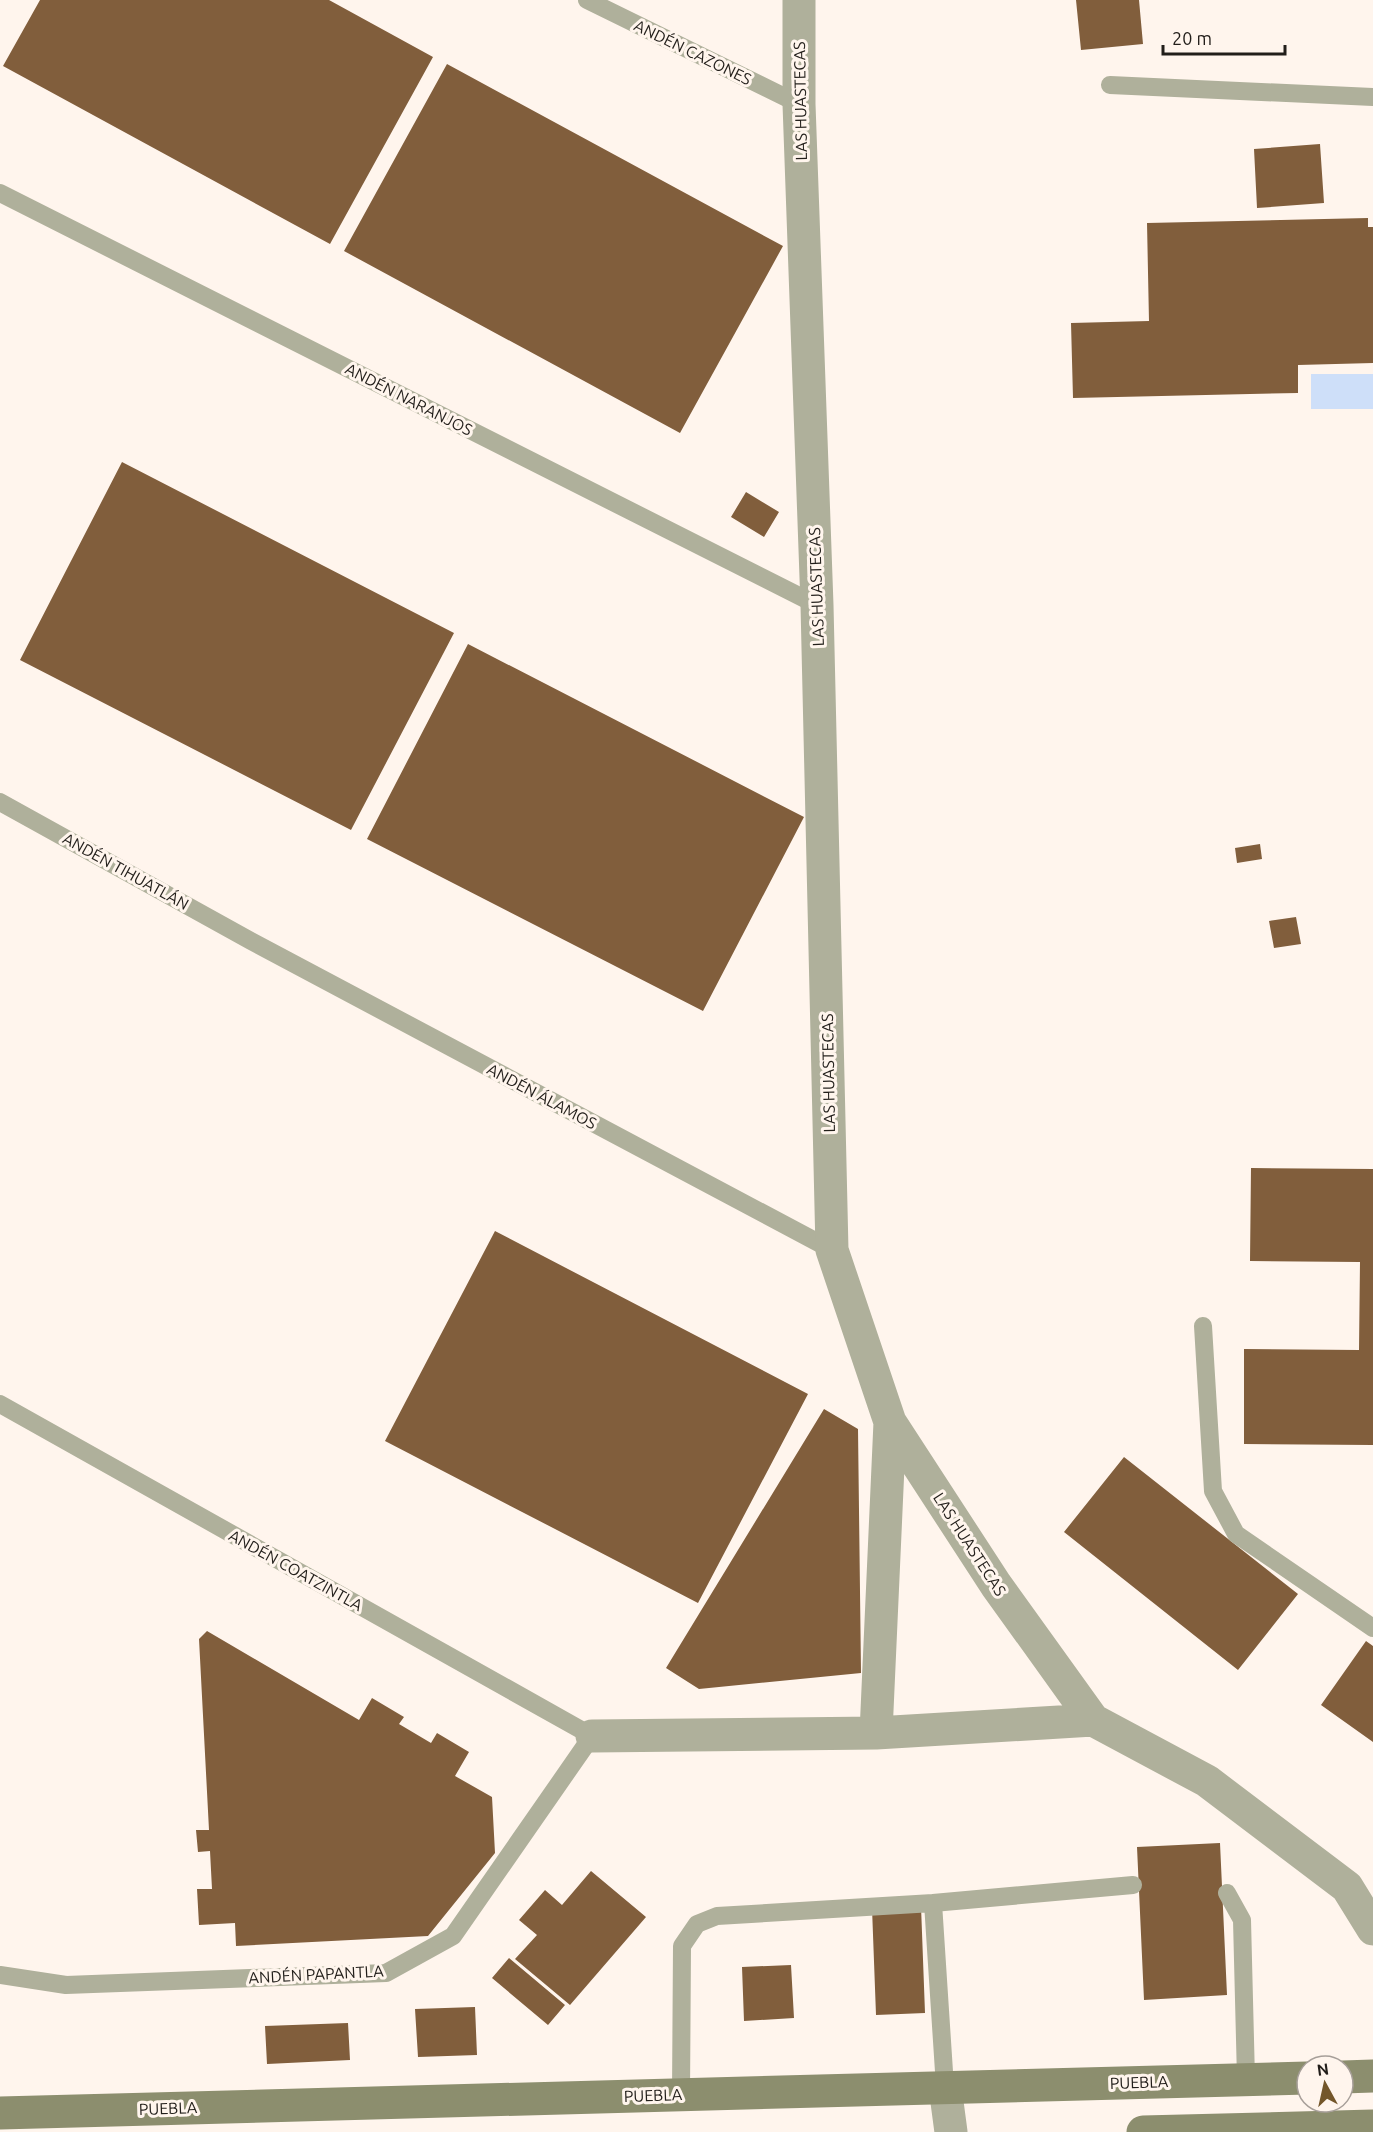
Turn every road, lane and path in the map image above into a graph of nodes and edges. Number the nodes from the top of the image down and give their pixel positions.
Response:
1 (587, 0) edge
2 (800, 0) edge
3 (1110, 85) dead end
4 (1373, 97) edge
5 (799, 104) junction
6 (0, 193) edge
7 (817, 605) junction
8 (0, 802) edge
9 (251, 941) joint
10 (832, 1250) junction
11 (1203, 1326) dead end
12 (0, 1404) edge
13 (890, 1422) junction
14 (1373, 1628) edge
15 (1093, 1720) junction
16 (876, 1733) junction
17 (592, 1736) junction
18 (1133, 1885) dead end
19 (1227, 1893) dead end
20 (933, 1903) junction
21 (1373, 1929) edge
22 (0, 1975) edge
23 (1373, 2076) edge
24 (1355, 2077) edge
25 (1295, 2078) edge
26 (1246, 2079) junction
27 (945, 2087) junction
28 (681, 2094) junction
29 (0, 2113) edge
30 (1373, 2126) edge
31 (951, 2132) edge
32 (1143, 2132) edge

1 - 5 lane, ANDÉN CAZONES
2 - 5 street, LAS HUASTECAS
3 - 4 lane
5 - 7 street, LAS HUASTECAS
6 - 7 lane, ANDÉN NARANJOS
7 - 10 street, LAS HUASTECAS
8 - 9 lane, ANDÉN TIHUATLÁN
9 - 10 lane, ANDÉN ÁLAMOS
10 - 13 street, LAS HUASTECAS
11 - 14 lane
12 - 17 lane, ANDÉN COATZINTLA
13 - 15 street, LAS HUASTECAS
13 - 16 street
15 - 16 street
15 - 21 street, LAS HUASTECAS
16 - 17 street
17 - 22 lane, ANDÉN PAPANTLA
18 - 20 lane
19 - 26 lane
20 - 27 lane
20 - 28 lane
23 - 24 main road
25 - 26 main road, PUEBLA
26 - 27 main road, PUEBLA
27 - 28 main road, PUEBLA
27 - 31 street
28 - 29 main road, PUEBLA
30 - 32 main road

